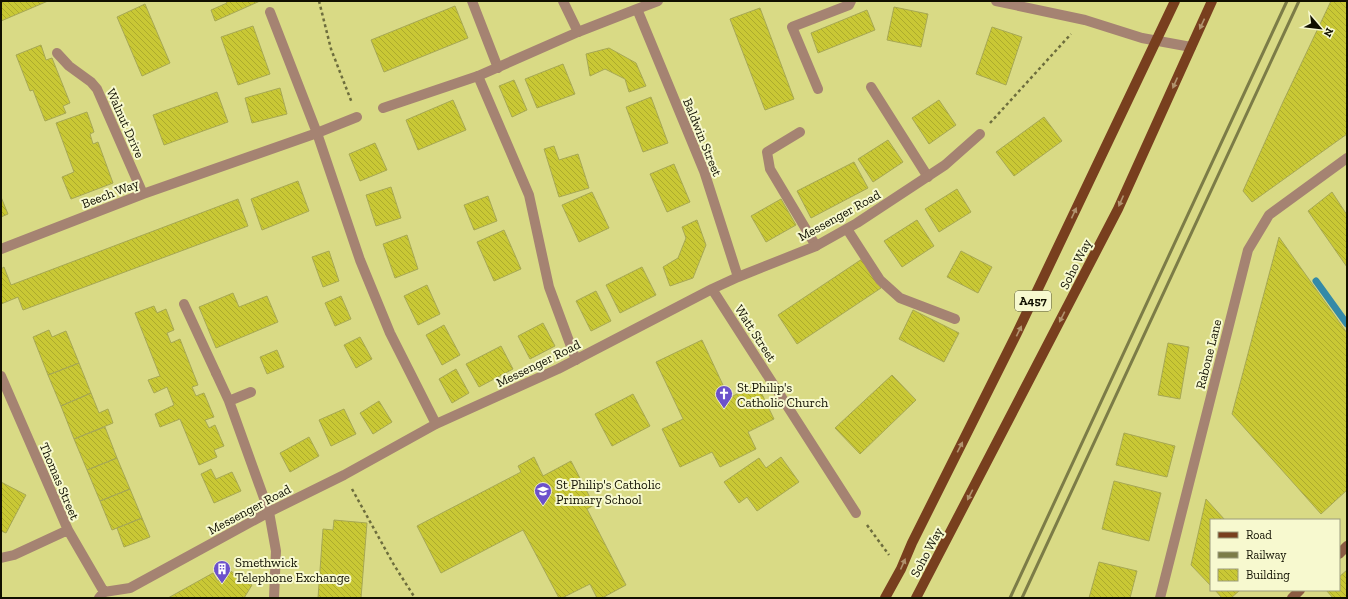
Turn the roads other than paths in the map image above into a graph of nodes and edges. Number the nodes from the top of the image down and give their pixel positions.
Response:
1 (472, 1) edge
2 (563, 1) edge
3 (658, 1) edge
4 (851, 1) edge
5 (996, 1) edge
6 (1175, 1) edge
7 (1212, 1) edge
8 (637, 9) junction
9 (270, 12) dead end
10 (578, 32) junction
11 (1156, 41) junction
12 (1191, 47) junction
13 (57, 53) dead end
14 (501, 66) junction
15 (478, 76) junction
16 (871, 87) dead end
17 (818, 88) dead end
18 (383, 108) dead end
19 (357, 117) road end
20 (800, 132) dead end
21 (317, 133) junction
22 (980, 134) road end
23 (1347, 158) edge
24 (928, 177) junction
25 (143, 194) junction
26 (846, 229) junction
27 (816, 246) junction
28 (1, 249) edge
29 (738, 277) junction
30 (712, 289) junction
31 (184, 304) dead end
32 (955, 319) dead end
33 (576, 360) junction
34 (1, 376) edge
35 (250, 392) dead end
36 (229, 401) junction
37 (436, 424) junction
38 (269, 512) junction
39 (856, 513) road end
40 (68, 530) junction
41 (1, 558) edge
42 (101, 595) edge
43 (274, 598) edge
44 (884, 598) edge
45 (916, 598) edge
46 (1160, 598) edge

1 - 14 street
2 - 10 street
3 - 8 street
4 - 17 street
5 - 11 street
6 - 11 main road, Soho Way / A457
7 -> 12 main road, Soho Way / A457
8 - 10 street
8 - 29 street, Baldwin Street
9 - 21 street
10 - 14 street
11 - 12 street
44 -> 11 main road, Soho Way / A457
12 -> 45 main road, Soho Way / A457
13 - 25 street, Walnut Drive
14 - 15 street
15 - 18 street
15 - 33 street
16 - 24 street
19 - 21 street, Beech Way
20 - 27 street
21 - 25 street, Beech Way
21 - 37 street
22 - 24 street, Messenger Road
23 - 46 street, Rabone Lane
24 - 26 street, Messenger Road
25 - 28 street, Beech Way
26 - 27 street, Messenger Road
26 - 32 street
27 - 29 street, Messenger Road
29 - 30 street, Messenger Road
30 - 33 street, Messenger Road
30 - 39 street, Watt Street
31 - 36 street
33 - 37 street, Messenger Road
34 - 40 street, Thomas Street
35 - 36 street
36 - 38 street
37 - 38 street, Messenger Road
38 - 42 street, Messenger Road
38 - 43 street
40 - 41 street
40 - 42 street, Thomas Street

